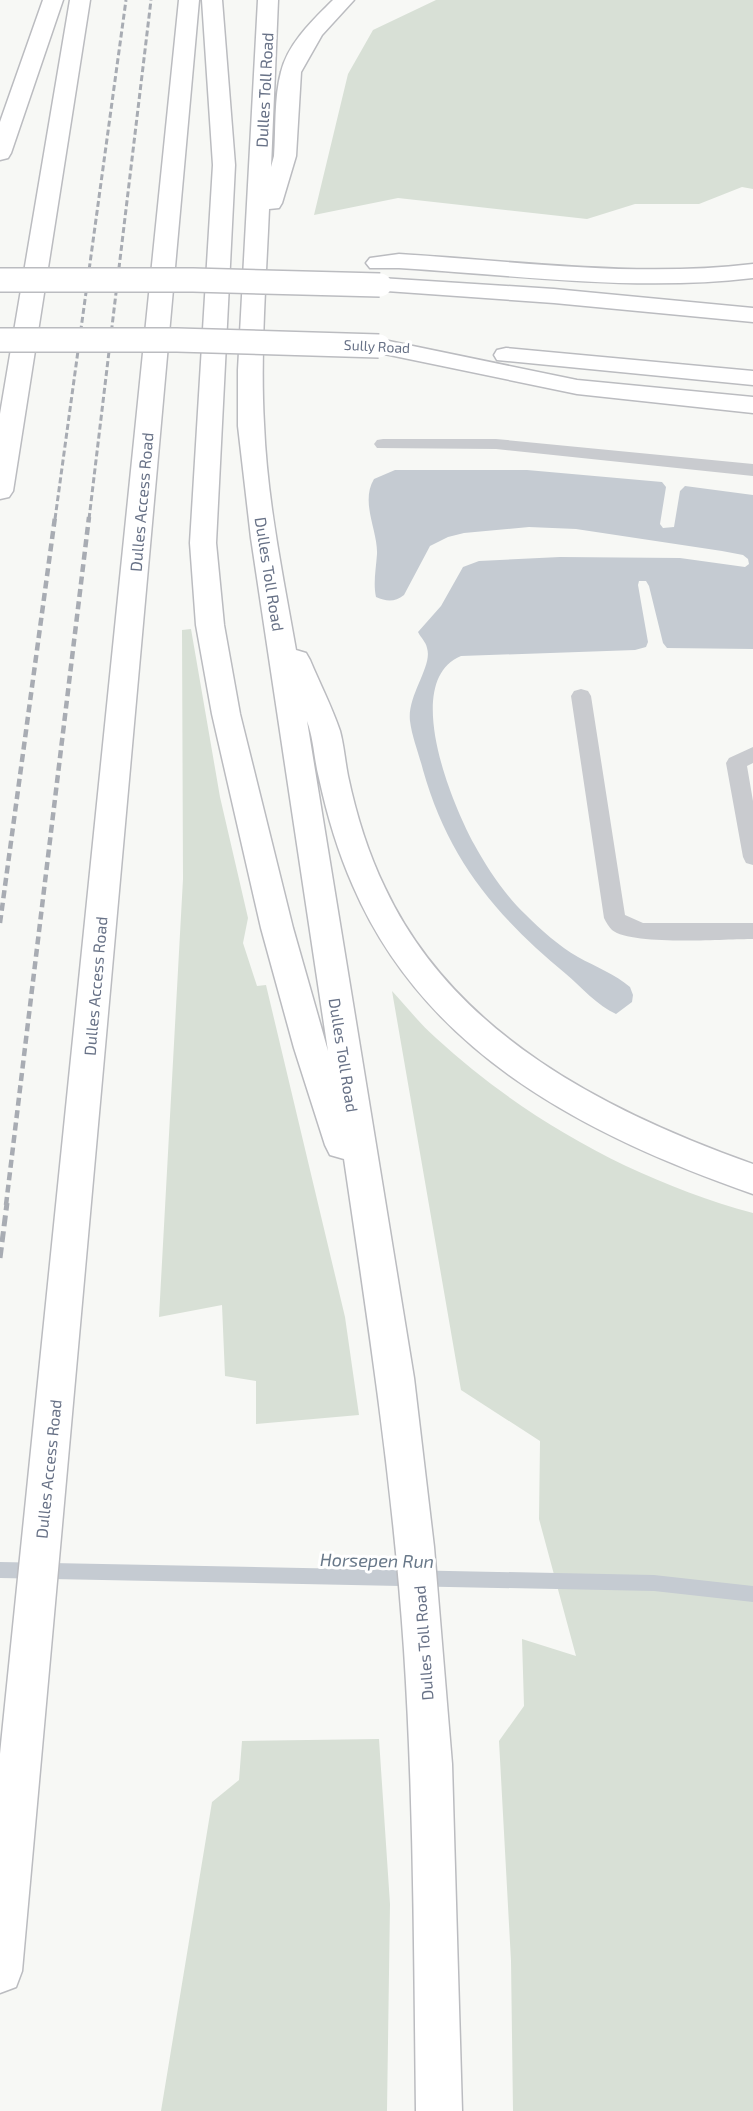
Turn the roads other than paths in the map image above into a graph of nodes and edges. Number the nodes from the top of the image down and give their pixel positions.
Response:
1 (53, 0) edge
2 (80, 0) edge
3 (189, 0) edge
4 (212, 0) edge
5 (268, 0) edge
6 (344, 0) edge
7 (0, 153) edge
8 (256, 254) junction
9 (753, 271) edge
10 (379, 274) junction
11 (0, 280) edge
12 (753, 315) edge
13 (0, 340) edge
14 (379, 346) junction
15 (753, 378) edge
16 (753, 405) edge
17 (383, 444) dead end
18 (753, 470) edge
19 (0, 491) edge
20 (275, 610) junction
21 (581, 696) dead end
22 (753, 754) edge
23 (753, 857) edge
24 (753, 930) edge
25 (753, 1179) edge
26 (372, 1235) junction
27 (0, 1971) edge
28 (439, 2111) edge

1 - 7 highway
2 - 19 highway
3 - 27 highway, Dulles Access Road
4 - 26 highway
5 - 8 highway, Dulles Toll Road
6 - 8 highway
8 - 20 highway, Dulles Toll Road
9 - 10 highway
10 - 11 highway, bridge
10 - 12 highway
13 - 14 highway, Sully Road, bridge
14 - 15 highway, Sully Road
14 - 16 highway
17 - 18 lane
20 - 25 highway
20 - 26 highway, Dulles Toll Road
21 - 24 lane
22 - 23 lane
26 - 28 highway, Dulles Toll Road

